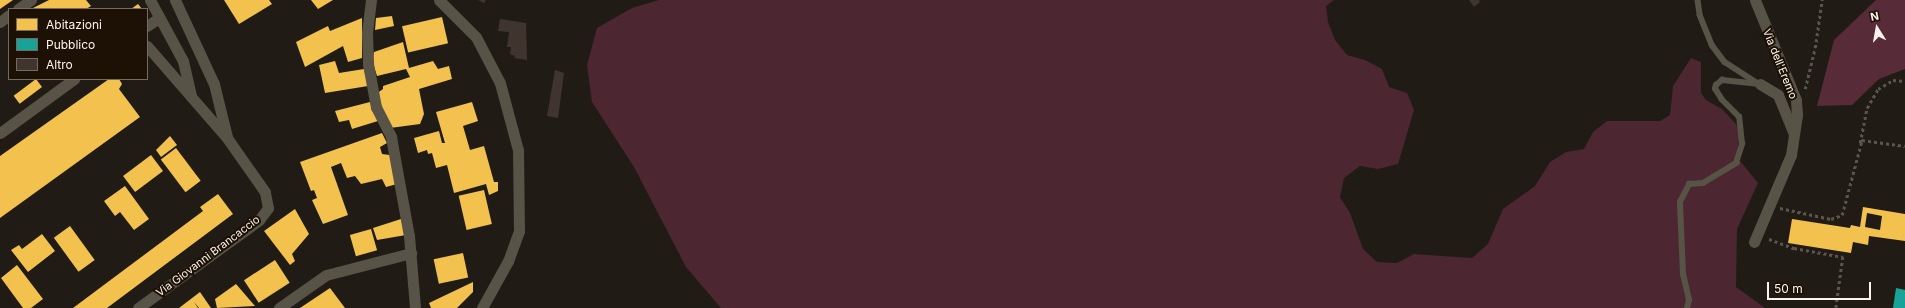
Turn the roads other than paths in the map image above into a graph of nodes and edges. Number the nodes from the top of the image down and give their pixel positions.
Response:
1 (31, 0) edge
2 (150, 0) edge
3 (175, 0) edge
4 (371, 0) edge
5 (439, 0) edge
6 (1698, 0) edge
7 (1755, 0) edge
8 (19, 8) edge
9 (159, 18) junction
10 (148, 25) edge
11 (148, 47) edge
12 (73, 80) edge
13 (1760, 84) junction
14 (191, 96) junction
15 (0, 133) edge
16 (1794, 134) junction
17 (227, 138) junction
18 (1755, 238) road end
19 (411, 253) junction
20 (138, 308) edge
21 (279, 308) edge
22 (415, 308) edge
23 (482, 308) edge
24 (1687, 308) edge

1 - 8 street
2 - 9 street, Via Giovanni Brancaccio
3 - 17 street, Via Giovanni Brancaccio
4 - 19 street
5 - 23 street
6 - 13 lane
7 - 16 street, Via dell'Eremo
9 - 10 street
9 - 14 street, Via Giovanni Brancaccio
11 - 14 street, Via Giovanni Brancaccio
12 - 15 street
13 - 16 street
13 - 24 lane
14 - 17 street, Via Giovanni Brancaccio
16 - 18 street, Via dell'Eremo
17 - 20 street, Via Giovanni Brancaccio
19 - 21 street
19 - 22 street

